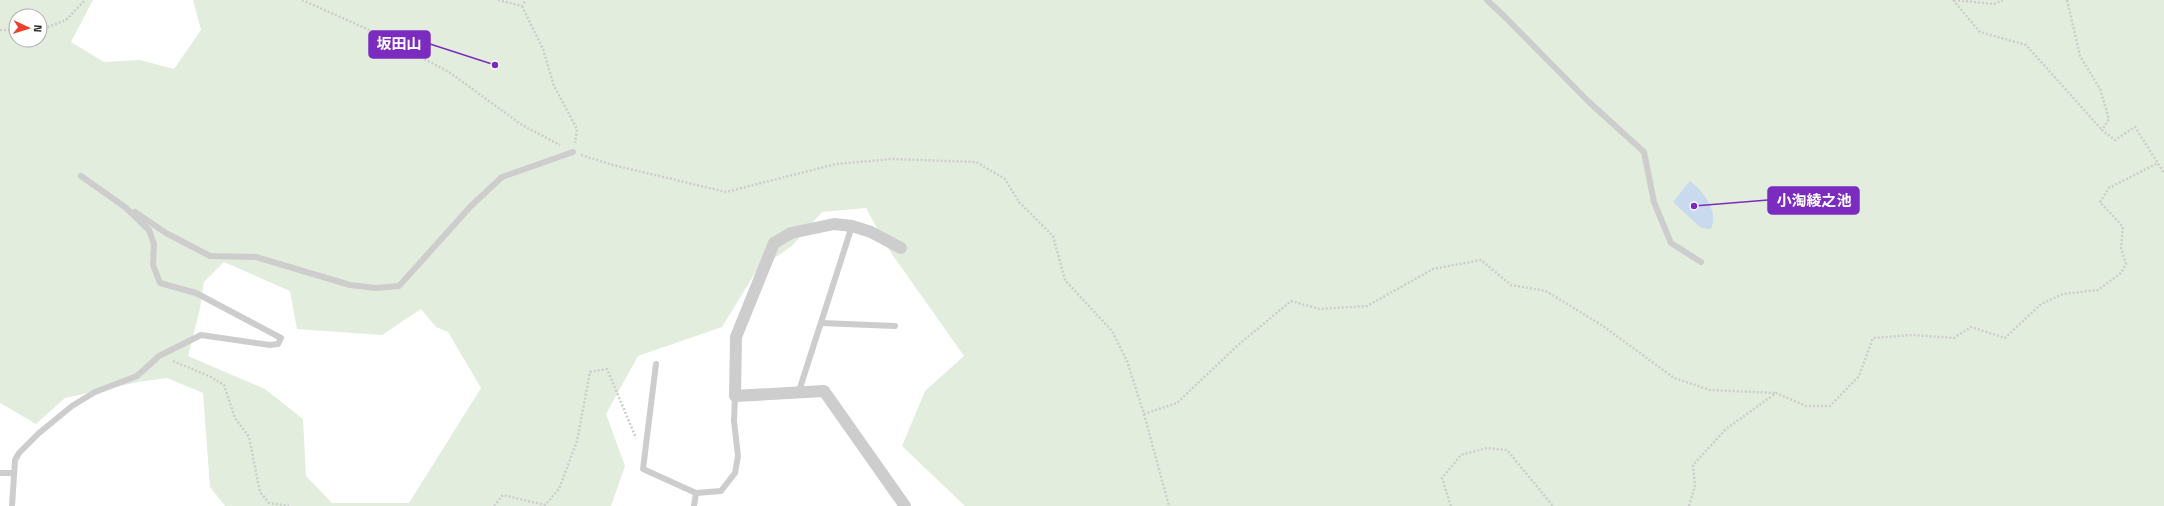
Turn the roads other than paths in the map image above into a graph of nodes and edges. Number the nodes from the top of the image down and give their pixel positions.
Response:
1 (1487, 0) edge
2 (573, 152) road end
3 (81, 176) dead end
4 (125, 207) junction
5 (852, 226) junction
6 (901, 248) dead end
7 (1701, 262) dead end
8 (821, 323) junction
9 (895, 326) dead end
10 (656, 364) dead end
11 (799, 391) junction
12 (735, 396) junction
13 (0, 473) edge
14 (13, 473) junction
15 (696, 493) junction
16 (12, 506) edge
17 (694, 506) edge
18 (905, 506) edge

1 - 7 lane
2 - 4 lane
3 - 4 lane
4 - 14 lane
5 - 6 street
5 - 8 lane
5 - 12 street
8 - 9 lane
8 - 11 lane
10 - 15 lane
11 - 12 street
11 - 18 street
12 - 15 lane
13 - 14 lane
14 - 16 lane
15 - 17 lane

